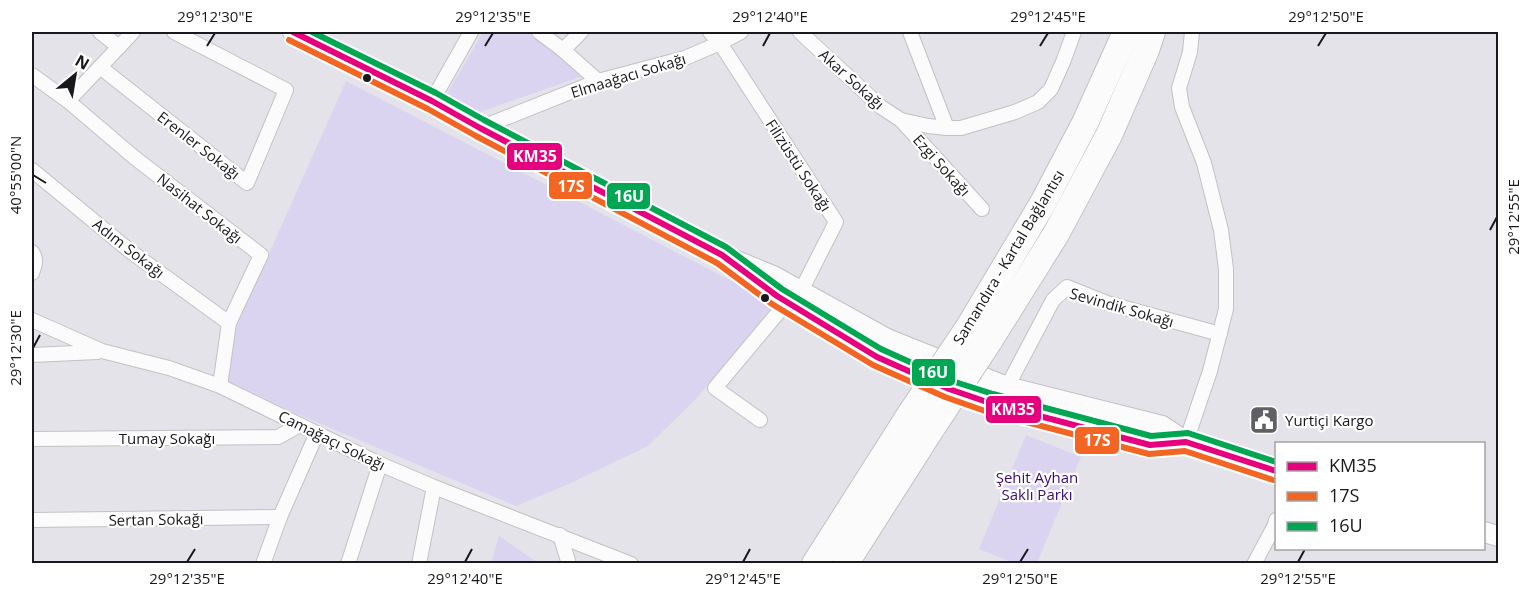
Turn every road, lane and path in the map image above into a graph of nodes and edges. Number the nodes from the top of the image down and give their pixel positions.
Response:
1 (100, 32) edge
2 (133, 32) edge
3 (174, 32) edge
4 (471, 32) edge
5 (538, 32) edge
6 (581, 32) edge
7 (710, 32) edge
8 (741, 32) edge
9 (800, 32) edge
10 (910, 32) edge
11 (1074, 32) edge
12 (1126, 32) edge
13 (1152, 32) edge
14 (1192, 32) edge
15 (303, 34) edge
16 (720, 43) junction
17 (119, 47) junction
18 (563, 50) junction
19 (100, 67) junction
20 (32, 75) edge
21 (598, 81) junction
22 (68, 101) junction
23 (432, 101) junction
24 (901, 120) junction
25 (480, 128) junction
26 (947, 128) junction
27 (32, 170) edge
28 (982, 209) dead end
29 (32, 252) edge
30 (32, 273) edge
31 (794, 297) junction
32 (32, 320) edge
33 (229, 323) junction
34 (1220, 334) junction
35 (102, 351) junction
36 (32, 355) edge
37 (220, 386) junction
38 (1007, 387) junction
39 (760, 420) dead end
40 (300, 425) junction
41 (317, 433) junction
42 (32, 439) edge
43 (1186, 442) junction
44 (380, 464) junction
45 (1275, 471) edge
46 (434, 487) junction
47 (280, 517) junction
48 (32, 520) edge
49 (1275, 525) edge
50 (560, 536) junction
51 (263, 564) edge
52 (348, 564) edge
53 (419, 564) edge
54 (569, 564) edge
55 (631, 564) edge
56 (815, 564) edge
57 (845, 564) edge
58 (1254, 564) edge

1 - 17 street
2 - 17 street
3 - 19 street, Erenler Sokağı
4 - 23 street
5 - 18 street
6 - 18 street
7 - 16 street
8 - 16 street, Elmaağacı Sokağı
9 - 24 street, Akar Sokağı
10 - 26 street
11 - 26 street, Akar Sokağı
12 - 56 highway, Samandıra - Kartal Bağlantısı, bridge
13 - 57 highway, Samandıra - Kartal Bağlantısı, bridge
14 - 34 street
15 - 23 street
16 - 21 street, Elmaağacı Sokağı
16 - 31 street, Filizüstü Sokağı
17 - 19 street
18 - 21 street
19 - 22 street
20 - 22 street, Nasihat Sokağı
21 - 25 street, Elmaağacı Sokağı
22 - 33 street, Nasihat Sokağı
23 - 25 street
24 - 26 street, Akar Sokağı
24 - 28 street, Ezgi Sokağı
25 - 31 street
27 - 33 street, Adım Sokağı
29 - 30 street
31 - 38 street
31 - 39 street
31 - 43 street
32 - 35 street, Camağaçı Sokağı
33 - 37 street, Nasihat Sokağı
34 - 38 street, Sevindik Sokağı
34 - 43 street
35 - 36 street
35 - 37 street, Camağaçı Sokağı
37 - 40 street, Camağaçı Sokağı
38 - 43 street
40 - 41 street, Camağaçı Sokağı
40 - 42 street, Tumay Sokağı
41 - 44 street, Camağaçı Sokağı
41 - 47 street
43 - 45 street
44 - 46 street, Camağaçı Sokağı
44 - 52 street
46 - 50 street, Camağaçı Sokağı
46 - 53 street
47 - 48 street, Sertan Sokağı
47 - 51 street
49 - 58 street
50 - 54 street
50 - 55 street, Camağaçı Sokağı

